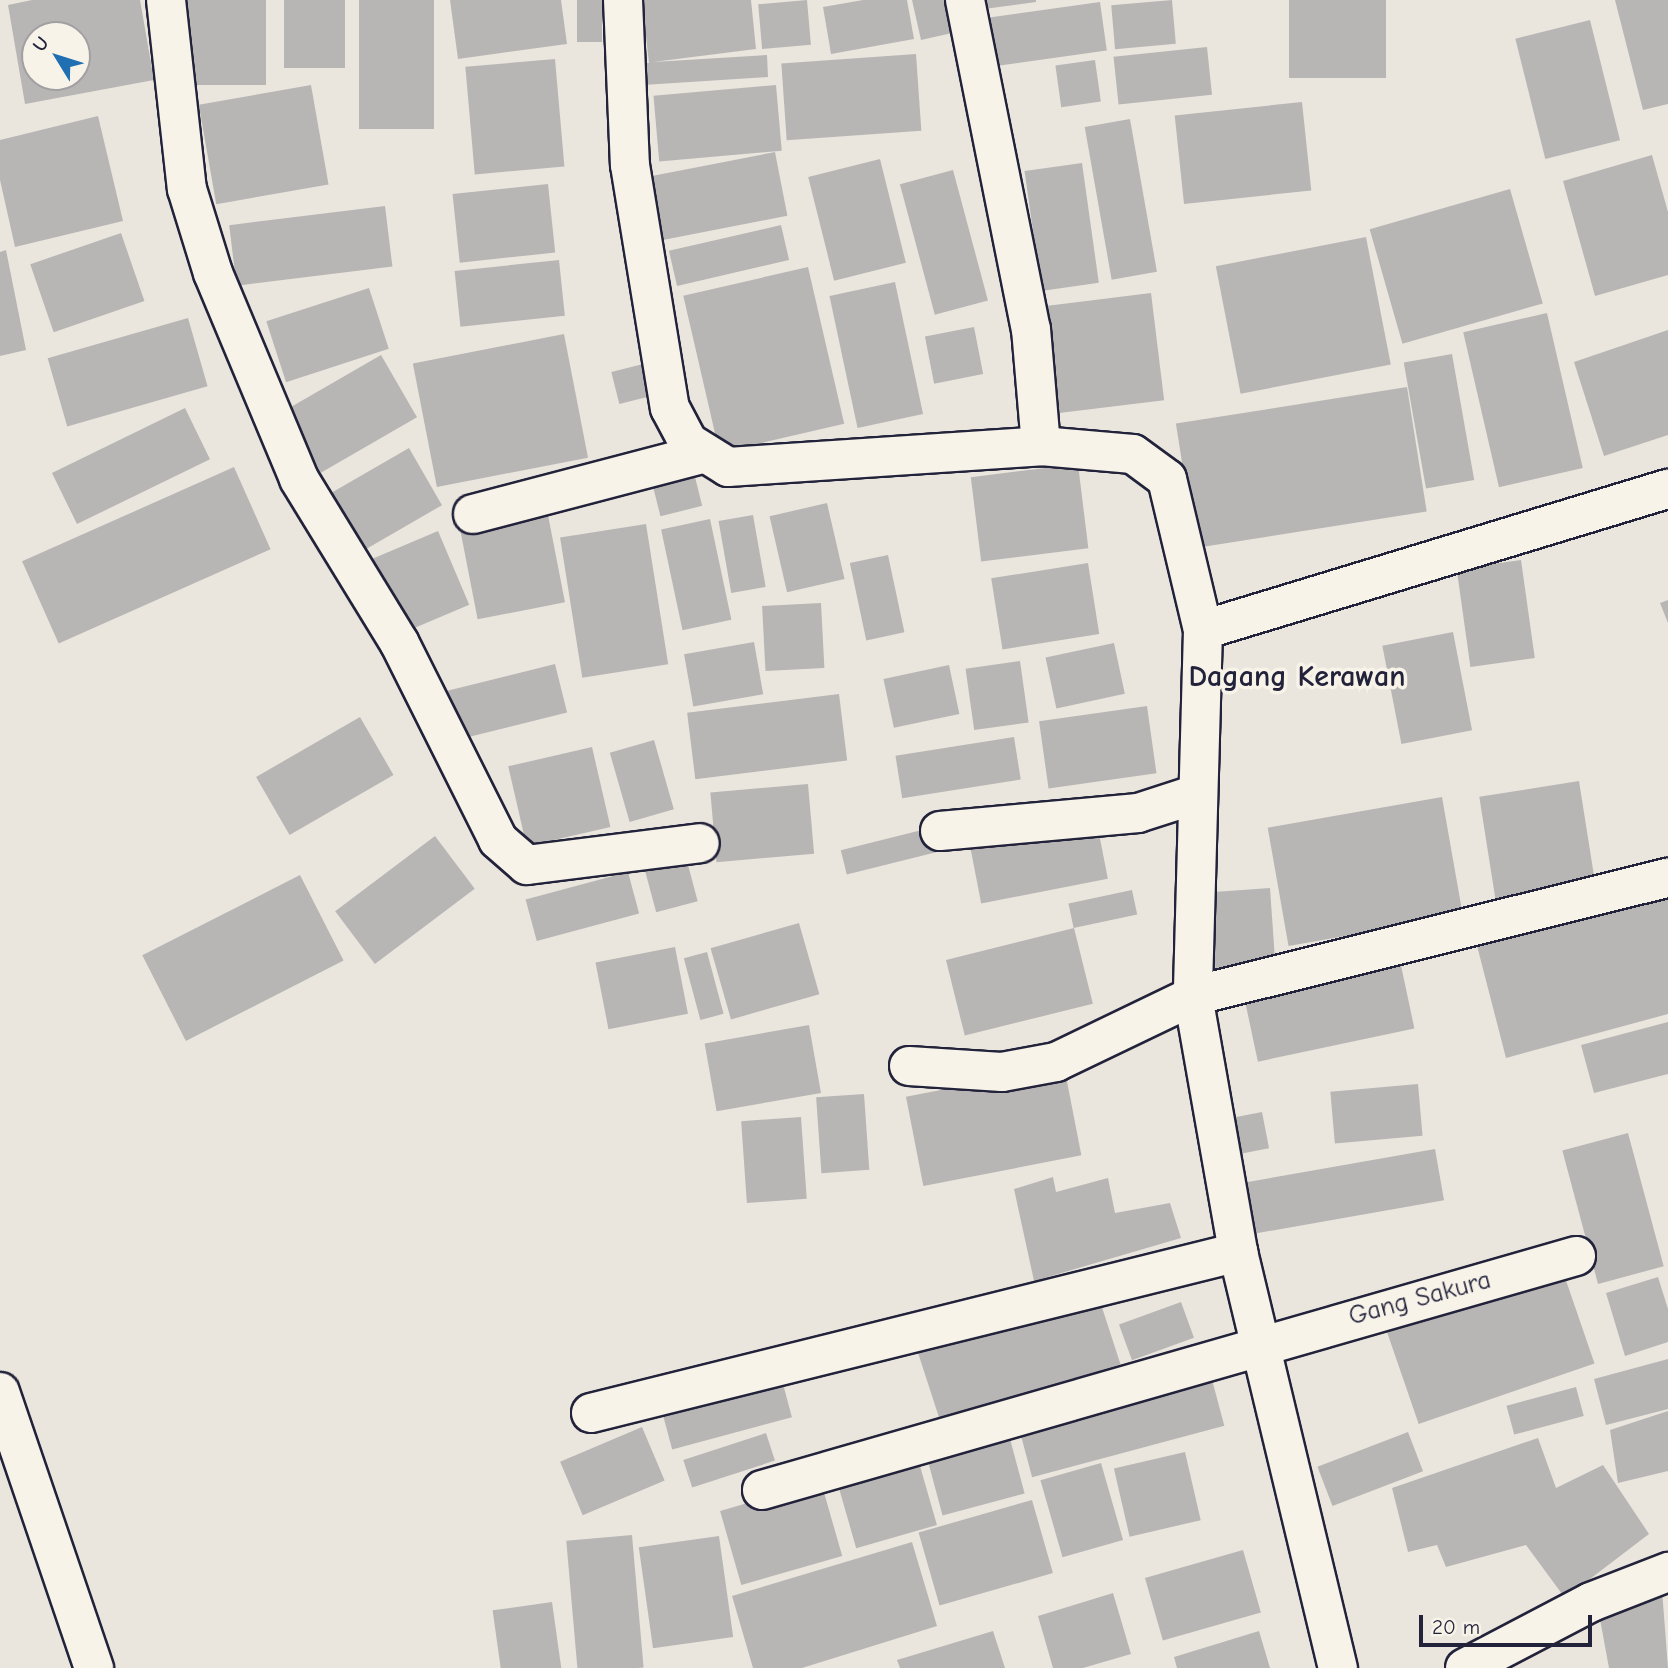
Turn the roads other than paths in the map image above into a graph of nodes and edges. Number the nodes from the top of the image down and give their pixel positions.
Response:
1 (166, 0) edge
2 (623, 0) edge
3 (965, 0) edge
4 (1041, 446) junction
5 (702, 454) junction
6 (1668, 489) edge
7 (473, 514) dead end
8 (1203, 630) junction
9 (1194, 795) junction
10 (940, 831) dead end
11 (700, 844) dead end
12 (1668, 878) edge
13 (1193, 996) junction
14 (909, 1066) dead end
15 (1238, 1252) junction
16 (1576, 1256) dead end
17 (1264, 1341) junction
18 (0, 1392) edge
19 (591, 1413) dead end
20 (762, 1490) dead end
21 (1668, 1572) edge
22 (94, 1668) edge
23 (1338, 1668) edge
24 (1465, 1668) edge

1 - 11 street
2 - 5 street
3 - 4 street
4 - 5 street
4 - 8 street
5 - 7 street
6 - 8 street
8 - 9 street
9 - 10 street
9 - 13 street
12 - 13 street
13 - 14 street
13 - 15 street
15 - 17 street
15 - 19 street
16 - 17 street, Gang Sakura
17 - 20 street, Gang Sakura
17 - 23 street
18 - 22 street
21 - 24 street

